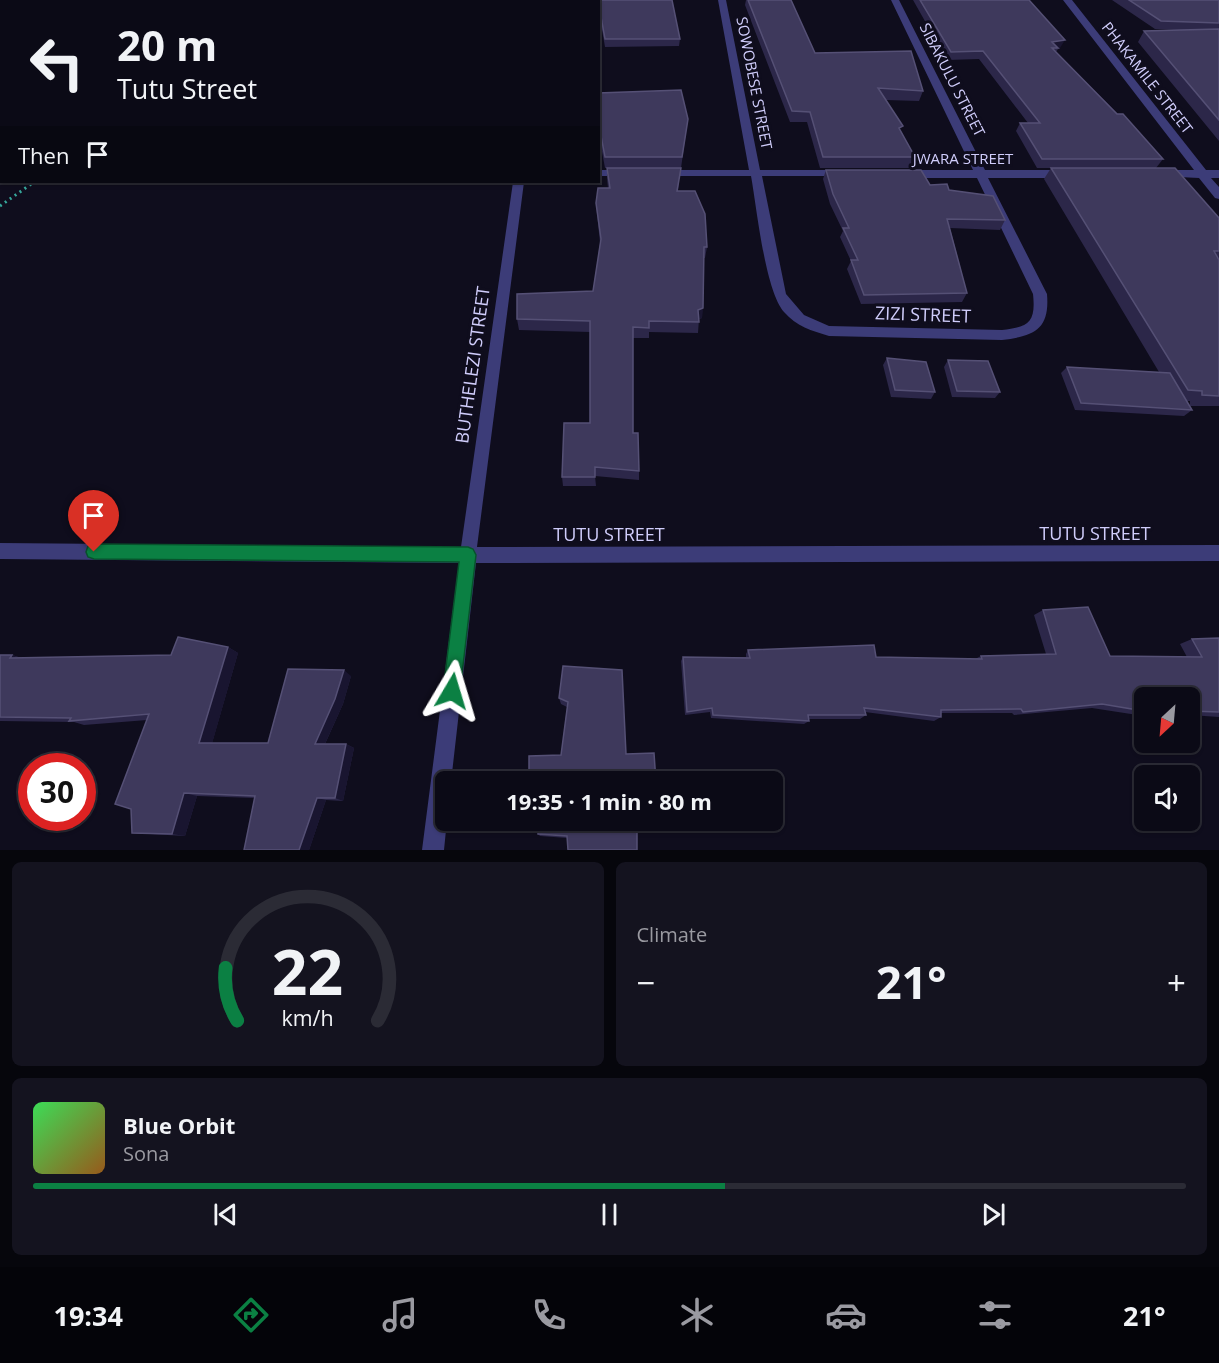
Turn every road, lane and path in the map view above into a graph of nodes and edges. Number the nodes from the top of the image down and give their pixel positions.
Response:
1 (722, 0) edge
2 (894, 0) edge
3 (1067, 0) edge
4 (600, 173) edge
5 (756, 173) junction
6 (851, 173) edge
7 (887, 173) edge
8 (982, 174) junction
9 (1075, 174) edge
10 (1145, 174) edge
11 (1203, 174) junction
12 (1219, 174) edge
13 (33, 183) edge
14 (518, 183) edge
15 (1219, 195) edge
16 (0, 206) edge
17 (0, 551) edge
18 (1219, 553) edge
19 (468, 555) junction
20 (433, 850) edge

1 - 5 street, SOWOBESE STREET
2 - 8 street, SIBAKULU STREET
3 - 11 street, PHAKAMILE STREET
4 - 5 street
5 - 6 street
5 - 8 street, ZIZI STREET
7 - 8 street, JWARA STREET
8 - 9 street, JWARA STREET
10 - 11 street
11 - 12 street
11 - 15 street, PHAKAMILE STREET
13 - 16 path
14 - 19 street, BUTHELEZI STREET
17 - 19 street, TUTU STREET
18 - 19 street, TUTU STREET
19 - 20 street, BUTHELEZI STREET

